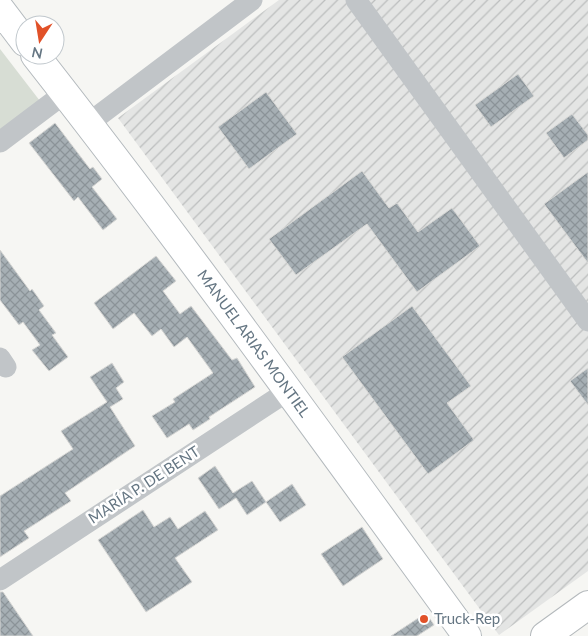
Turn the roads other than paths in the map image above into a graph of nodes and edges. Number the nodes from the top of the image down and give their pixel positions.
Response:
1 (252, 0) edge
2 (356, 0) edge
3 (0, 9) edge
4 (15, 29) edge
5 (43, 65) edge
6 (65, 93) junction
7 (89, 123) junction
8 (0, 142) edge
9 (588, 321) edge
10 (288, 391) junction
11 (0, 580) edge
12 (588, 605) edge
13 (467, 636) edge
14 (546, 636) edge

1 - 7 street
2 - 9 street
3 - 4 street
5 - 6 street, MANUEL ARIAS MONTIEL
6 - 7 street, MANUEL ARIAS MONTIEL
6 - 8 street
7 - 10 street, MANUEL ARIAS MONTIEL
10 - 11 street, MARÍA P. DE BENT
10 - 13 street, MANUEL ARIAS MONTIEL
12 - 14 street

